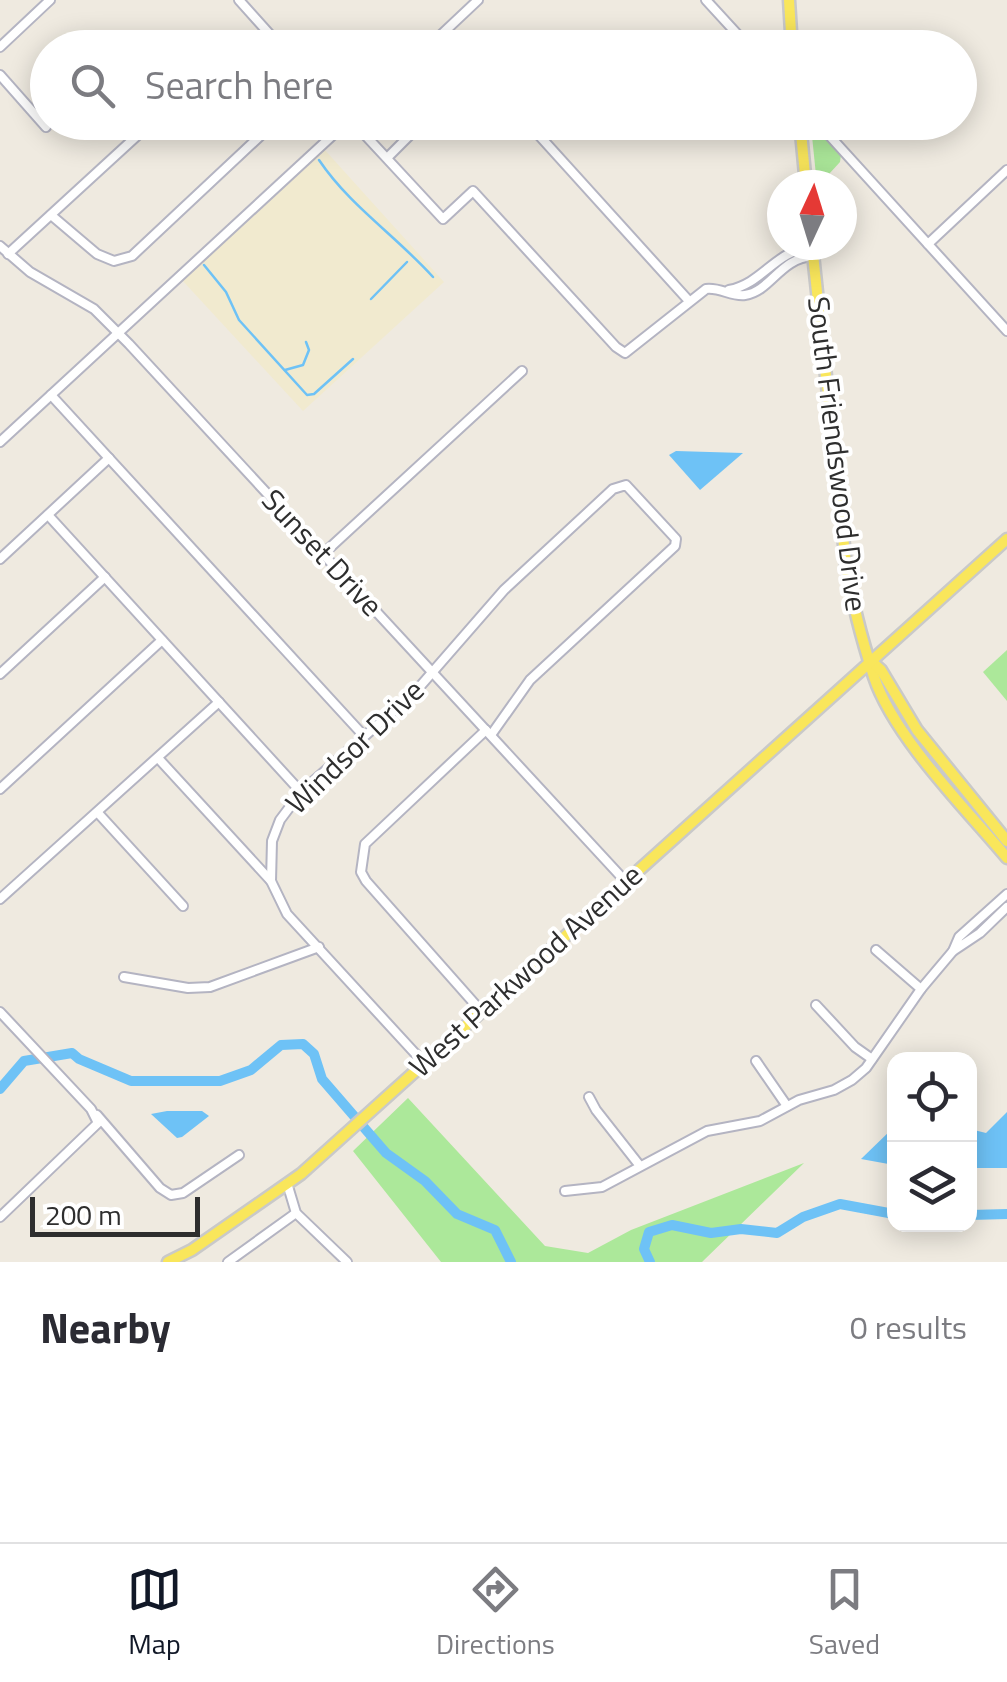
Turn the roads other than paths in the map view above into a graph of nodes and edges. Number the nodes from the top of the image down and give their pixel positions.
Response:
1 (50, 0) edge
2 (239, 0) edge
3 (478, 0) edge
4 (706, 0) edge
5 (789, 0) edge
6 (266, 30) edge
7 (446, 30) edge
8 (734, 30) edge
9 (791, 30) edge
10 (0, 47) edge
11 (0, 75) edge
12 (30, 109) edge
13 (133, 140) edge
14 (256, 140) edge
15 (330, 140) edge
16 (370, 140) edge
17 (405, 140) edge
18 (543, 140) edge
19 (801, 140) edge
20 (833, 140) edge
21 (388, 157) junction
22 (804, 170) edge
23 (1007, 170) edge
24 (51, 216) junction
25 (928, 244) junction
26 (0, 246) edge
27 (8, 254) junction
28 (782, 260) edge
29 (813, 260) edge
30 (689, 301) junction
31 (1007, 312) edge
32 (997, 321) junction
33 (1007, 331) edge
34 (118, 333) junction
35 (522, 371) dead end
36 (52, 395) junction
37 (0, 442) edge
38 (109, 458) junction
39 (48, 515) junction
40 (1007, 540) edge
41 (324, 554) junction
42 (0, 560) edge
43 (106, 577) junction
44 (162, 640) junction
45 (871, 661) junction
46 (433, 672) junction
47 (0, 674) edge
48 (219, 702) junction
49 (489, 733) junction
50 (363, 735) junction
51 (158, 758) junction
52 (0, 788) edge
53 (302, 792) junction
54 (98, 813) junction
55 (1007, 841) edge
56 (1007, 858) edge
57 (0, 880) edge
58 (271, 881) junction
59 (626, 882) junction
60 (10, 890) junction
61 (1007, 894) edge
62 (0, 899) edge
63 (184, 906) dead end
64 (1007, 907) edge
65 (319, 947) junction
66 (876, 950) dead end
67 (953, 951) junction
68 (124, 977) dead end
69 (920, 989) junction
70 (816, 1005) dead end
71 (481, 1010) junction
72 (0, 1012) edge
73 (872, 1059) junction
74 (424, 1062) junction
75 (756, 1062) dead end
76 (589, 1097) dead end
77 (787, 1106) junction
78 (94, 1112) junction
79 (97, 1125) junction
80 (109, 1132) junction
81 (238, 1155) dead end
82 (640, 1166) junction
83 (287, 1184) junction
84 (565, 1191) dead end
85 (296, 1213) junction
86 (0, 1217) edge
87 (168, 1262) edge
88 (228, 1262) edge
89 (347, 1262) edge

1 - 10 street
2 - 6 street
3 - 7 street
4 - 8 street
5 - 9 main road
11 - 12 street
13 - 24 street
14 - 24 street
15 - 34 street
16 - 21 street
17 - 21 street
18 - 30 street
19 - 22 main road
20 - 25 street
21 - 30 street
23 - 25 street
24 - 27 street
25 - 32 street
26 - 27 street, Sunset Drive
27 - 34 street, Sunset Drive
28 - 30 street
29 - 45 main road, South Friendswood Drive
31 - 32 street
32 - 33 street
34 - 36 street
34 - 41 street, Sunset Drive
35 - 41 street
36 - 37 street
36 - 38 street
38 - 39 street
38 - 50 street
39 - 42 street
39 - 43 street
40 - 45 main road, West Parkwood Avenue
41 - 46 street, Sunset Drive
43 - 44 street
43 - 47 street
44 - 48 street
44 - 52 street
45 - 55 main road, South Friendswood Drive
45 - 56 main road, South Friendswood Drive
45 - 59 main road, West Parkwood Avenue
46 - 49 street, Sunset Drive
46 - 49 street, Windsor Drive
46 - 50 street, Windsor Drive
48 - 51 street
48 - 53 street
49 - 59 street, Sunset Drive
49 - 71 street
50 - 53 street, Windsor Drive
51 - 54 street
51 - 58 street
53 - 58 street, Windsor Drive
54 - 60 street
54 - 63 street
57 - 60 street
58 - 65 street
59 - 71 main road, West Parkwood Avenue
60 - 62 street
61 - 67 street
64 - 67 street
65 - 68 street
65 - 74 street
66 - 69 street
67 - 69 street
69 - 73 street
70 - 73 street
71 - 74 main road, West Parkwood Avenue
72 - 78 street
73 - 77 street
74 - 83 main road, West Parkwood Avenue
75 - 77 street
76 - 82 street
77 - 82 street
78 - 79 street
78 - 80 street
79 - 80 street
79 - 86 street
80 - 81 street
82 - 84 street
83 - 85 street
83 - 87 main road, West Parkwood Avenue
85 - 88 street
85 - 89 street

